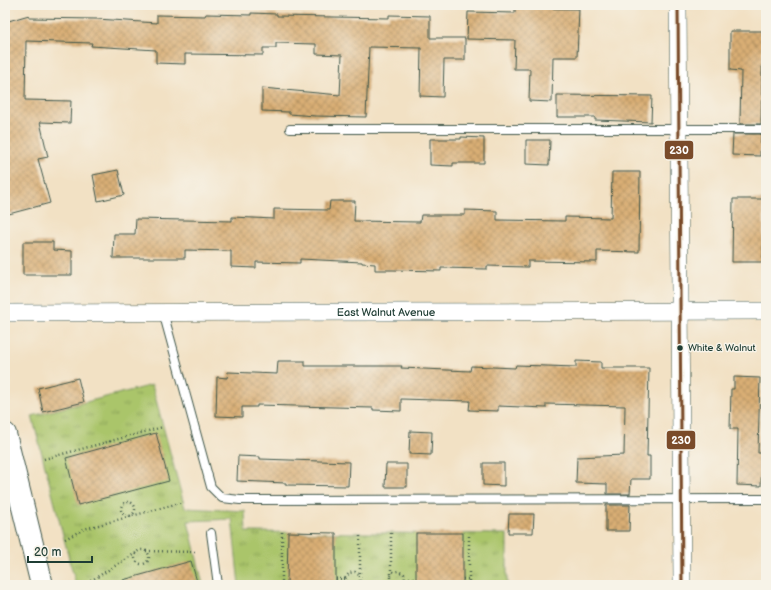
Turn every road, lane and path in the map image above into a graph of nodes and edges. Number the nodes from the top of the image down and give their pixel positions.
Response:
1 (678, 5) edge
2 (290, 129) dead end
3 (766, 129) edge
4 (680, 130) junction
5 (681, 311) junction
6 (766, 311) edge
7 (5, 312) edge
8 (163, 312) junction
9 (163, 427) dead end
10 (5, 434) edge
11 (110, 441) junction
12 (111, 446) dead end
13 (44, 459) dead end
14 (125, 497) dead end
15 (682, 499) junction
16 (766, 499) edge
17 (126, 502) junction
18 (183, 502) dead end
19 (130, 516) junction
20 (282, 532) dead end
21 (211, 533) dead end
22 (360, 533) dead end
23 (391, 533) dead end
24 (469, 533) dead end
25 (64, 539) dead end
26 (146, 551) junction
27 (196, 552) dead end
28 (136, 553) junction
29 (143, 564) junction
30 (145, 569) dead end
31 (360, 576) junction
32 (391, 578) junction
33 (405, 578) junction
34 (416, 578) dead end
35 (282, 579) junction
36 (288, 579) dead end
37 (336, 579) dead end
38 (345, 579) junction
39 (463, 579) dead end
40 (469, 579) junction
41 (358, 584) edge
42 (42, 585) edge
43 (84, 585) edge
44 (218, 585) edge
45 (282, 585) edge
46 (349, 585) edge
47 (391, 585) edge
48 (395, 585) edge
49 (401, 585) edge
50 (469, 585) edge
51 (682, 585) edge

1 - 4 street
2 - 4 lane
3 - 4 lane
4 - 5 street
5 - 6 street, East Walnut Avenue
5 - 8 street, East Walnut Avenue
5 - 15 street
7 - 8 street, East Walnut Avenue
8 - 15 lane
9 - 11 path
10 - 42 main road
11 - 12 path
11 - 13 path
14 - 17 path
15 - 16 lane
15 - 51 street
17 - 19 path
17 - 19 path
18 - 19 path
19 - 25 path
20 - 35 path
21 - 44 lane
22 - 31 path
23 - 32 path
24 - 40 path
26 - 27 path
26 - 28 path
26 - 29 path
28 - 29 path
28 - 43 path
29 - 30 path
31 - 38 path
31 - 41 path
32 - 33 path
32 - 47 path
32 - 48 path
33 - 34 path
33 - 49 path
35 - 36 path
35 - 45 path
37 - 38 path
38 - 46 path
39 - 40 path
40 - 50 path

